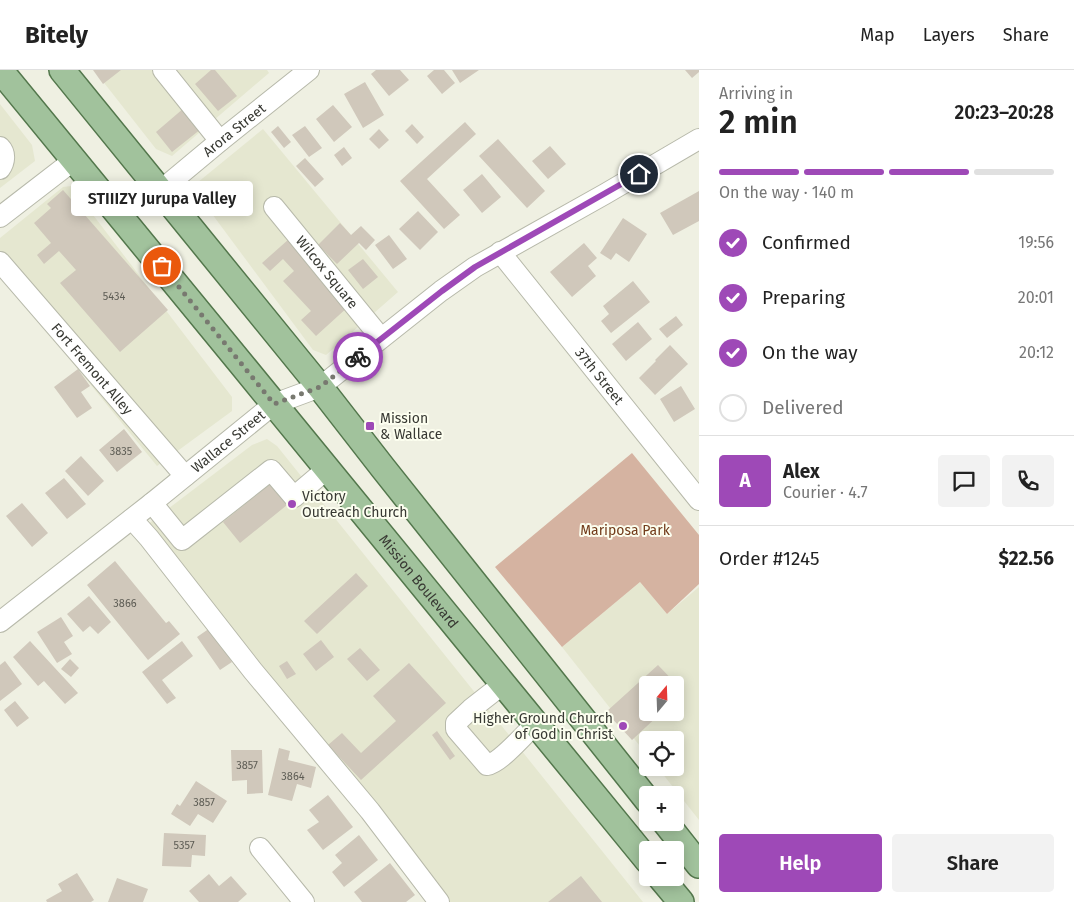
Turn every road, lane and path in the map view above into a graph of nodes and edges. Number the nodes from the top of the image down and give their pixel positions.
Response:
1 (0, 70) edge
2 (62, 70) edge
3 (163, 70) edge
4 (309, 70) edge
5 (699, 139) edge
6 (220, 141) junction
7 (0, 147) edge
8 (74, 160) junction
9 (0, 168) edge
10 (160, 191) junction
11 (274, 207) dead end
12 (1, 213) edge
13 (500, 252) junction
14 (0, 262) edge
15 (381, 338) junction
16 (320, 387) junction
17 (274, 404) junction
18 (327, 470) junction
19 (185, 476) junction
20 (699, 500) edge
21 (152, 503) junction
22 (132, 518) junction
23 (0, 622) edge
24 (503, 684) junction
25 (535, 724) junction
26 (639, 789) edge
27 (672, 831) edge
28 (260, 848) dead end
29 (639, 850) edge
30 (699, 865) edge
31 (668, 886) edge
32 (304, 902) edge
33 (440, 902) edge
34 (681, 902) edge

1 - 8 main road, Mission Boulevard
2 - 10 main road
3 - 6 street
4 - 6 street, Arora Street
5 - 13 street, Wallace Street
6 - 10 street, Arora Street
7 - 9 street
8 - 12 street
8 - 17 main road, Mission Boulevard
10 - 16 main road
11 - 15 street, Wilcox Square
13 - 15 street, Wallace Street
13 - 20 street, 37th Street
14 - 19 street, Fort Fremont Alley
15 - 16 street, Wallace Street
16 - 17 street, Wallace Street
16 - 26 main road
17 - 18 main road, Mission Boulevard
17 - 19 street, Wallace Street
18 - 21 street
18 - 24 main road, Mission Boulevard
19 - 21 street, Wallace Street
21 - 22 street, Wallace Street
22 - 23 street, Wallace Street
22 - 33 street
24 - 25 main road, Mission Boulevard
24 - 25 street
25 - 29 main road, Mission Boulevard
27 - 30 main road
28 - 32 street
31 - 34 main road

